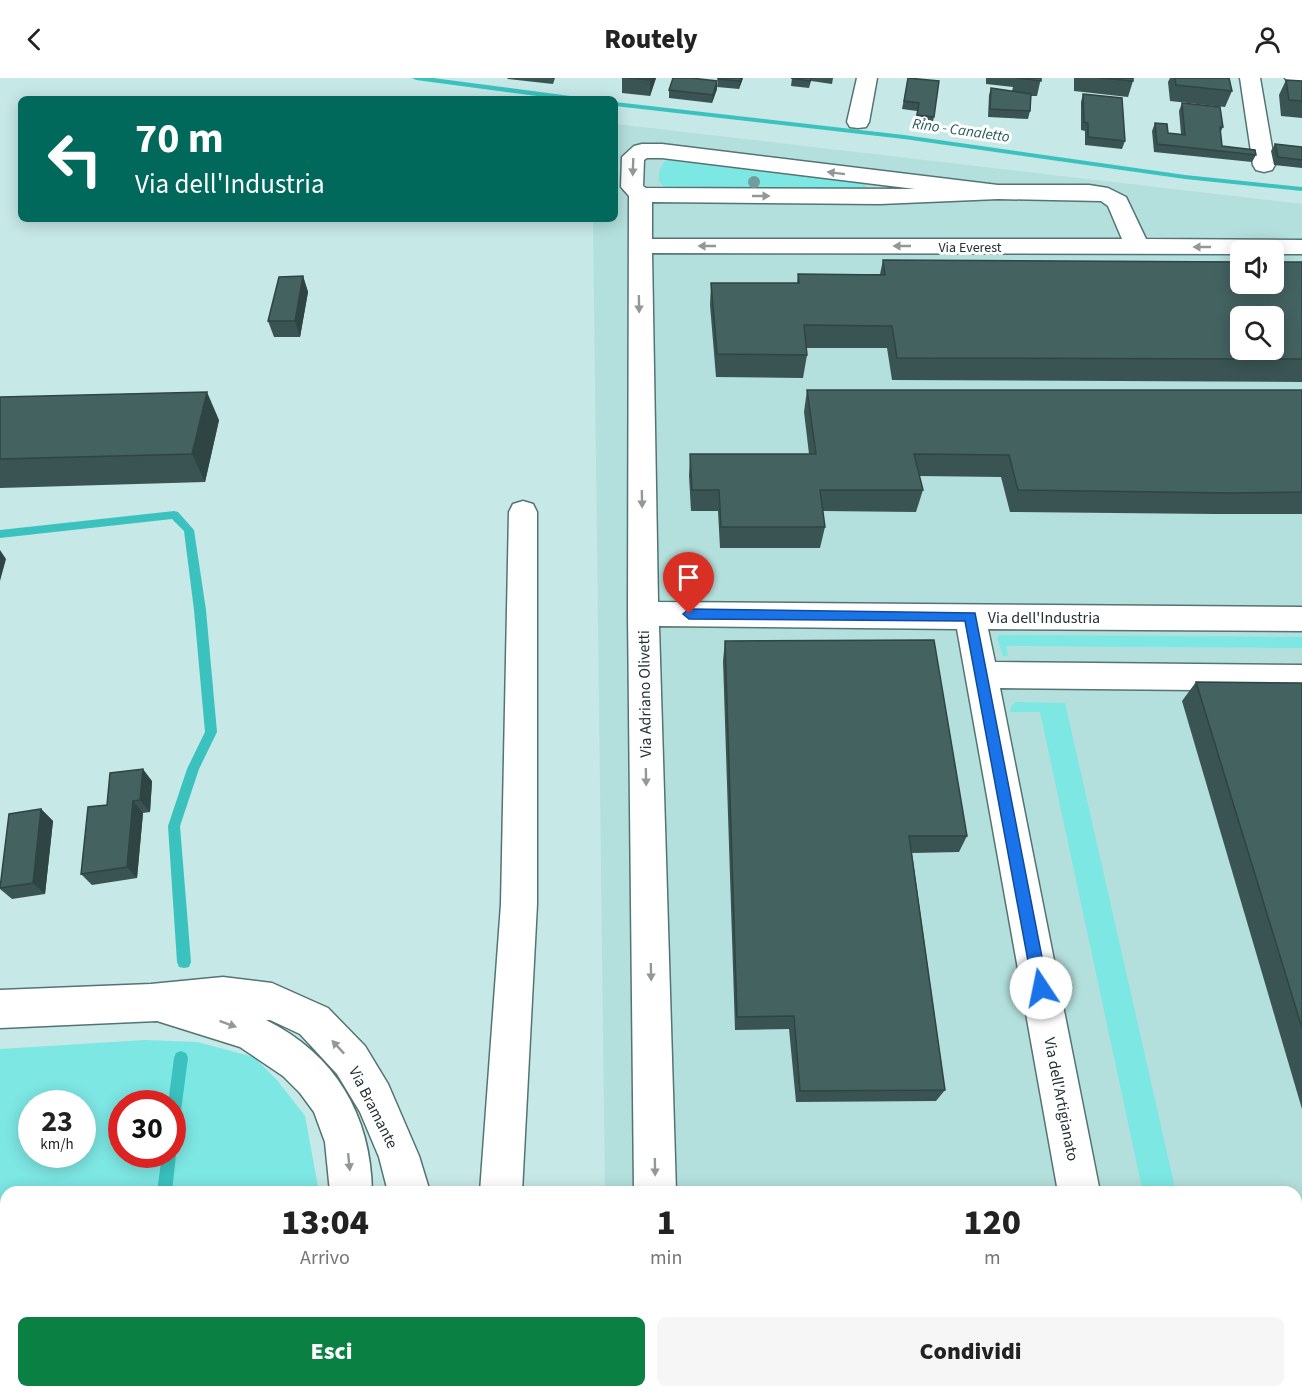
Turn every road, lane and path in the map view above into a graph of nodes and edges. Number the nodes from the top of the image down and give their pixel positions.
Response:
1 (867, 78) edge
2 (1250, 78) edge
3 (1295, 78) edge
4 (1302, 79) edge
5 (858, 122) dead end
6 (1264, 165) dead end
7 (881, 188) junction
8 (640, 195) junction
9 (639, 246) junction
10 (1137, 247) junction
11 (1302, 248) edge
12 (523, 512) dead end
13 (643, 614) junction
14 (970, 616) junction
15 (1302, 619) edge
16 (982, 675) junction
17 (1302, 678) edge
18 (152, 1003) junction
19 (0, 1009) edge
20 (351, 1186) edge
21 (407, 1186) edge
22 (501, 1186) edge
23 (655, 1186) edge
24 (1078, 1186) edge

1 - 5 street
2 - 6 street
3 - 4 street
8 -> 7 street
7 -> 8 street, Via Adriano Olivetti
7 - 10 street
8 - 9 street, Via Adriano Olivetti
10 -> 9 street, Via Everest
9 -> 13 street, Via Adriano Olivetti
11 -> 10 street, Via Everest
12 - 22 street
13 - 14 street, Via dell'Industria
13 -> 23 street, Via Adriano Olivetti
14 - 15 street, Via dell'Industria
14 - 16 street, Via dell'Artigianato
16 - 17 street
16 - 24 street, Via dell'Artigianato
18 - 19 street, Via Bramante
18 -> 20 street, Via Bramante
21 -> 18 street, Via Bramante

